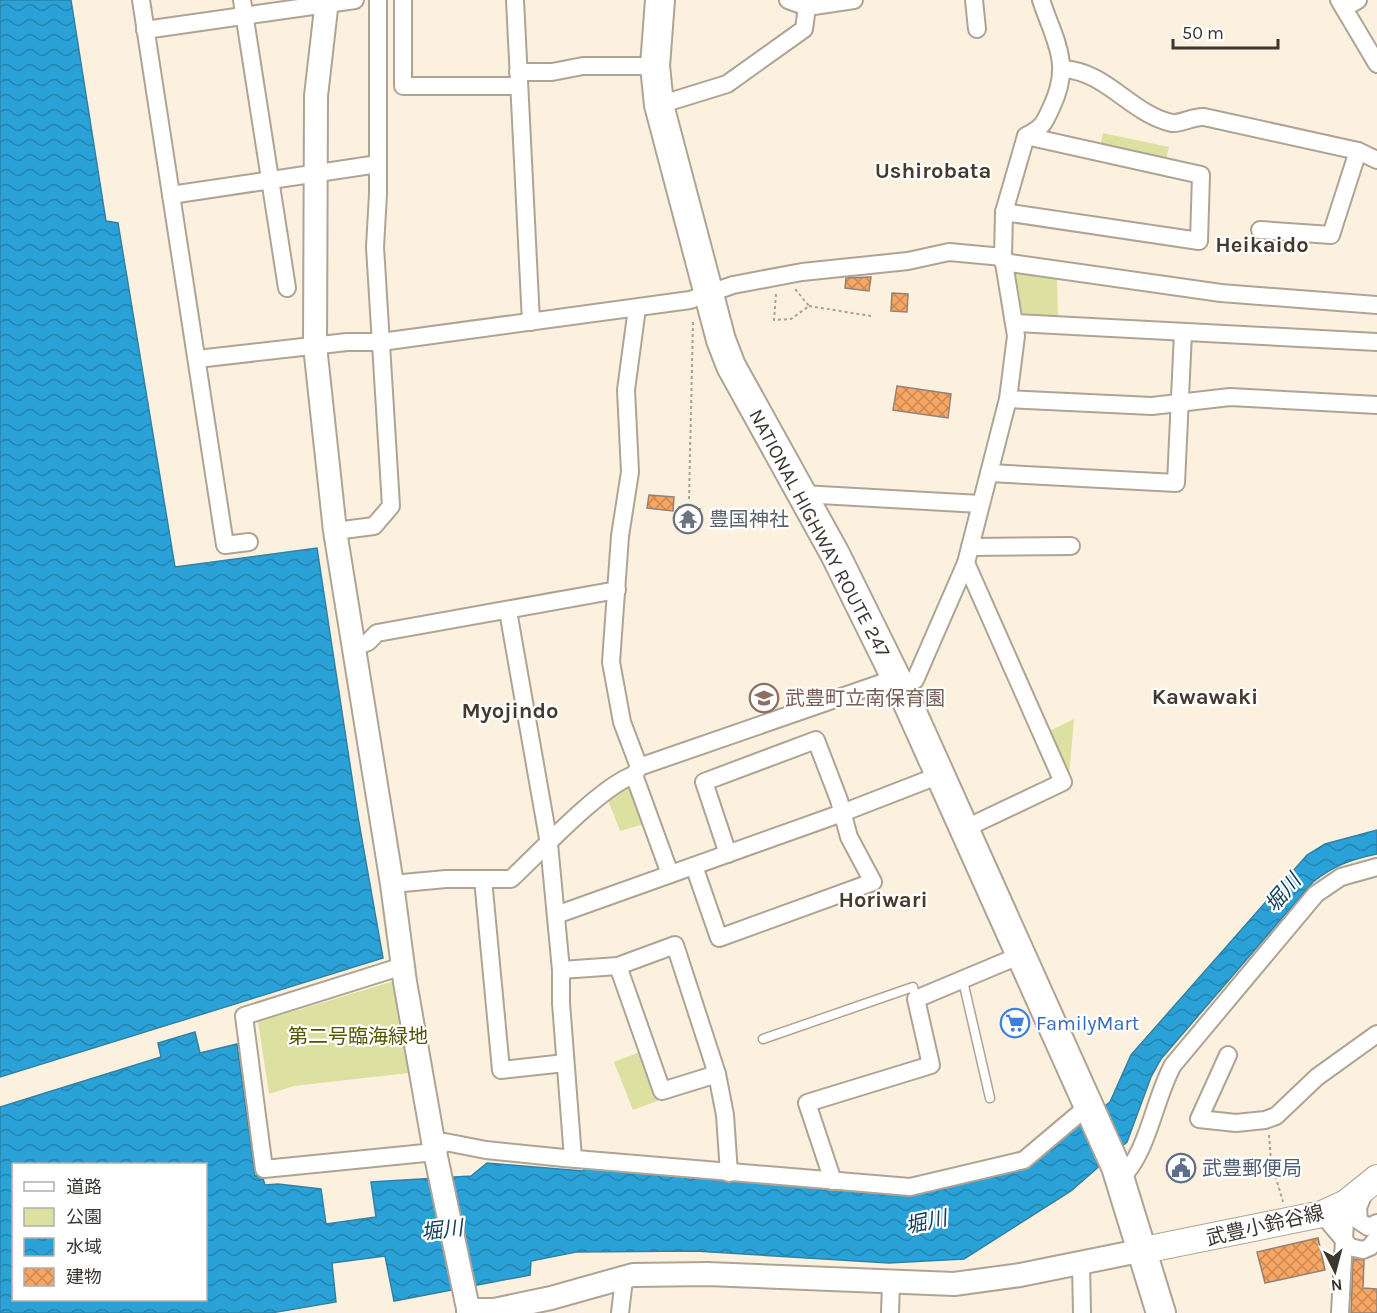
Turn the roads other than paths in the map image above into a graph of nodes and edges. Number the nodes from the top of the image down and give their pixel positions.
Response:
1 (141, 0) edge
2 (355, 0) edge
3 (378, 0) edge
4 (403, 0) edge
5 (514, 0) edge
6 (660, 0) edge
7 (788, 0) edge
8 (854, 0) edge
9 (974, 0) edge
10 (1041, 0) edge
11 (326, 2) edge
12 (1347, 3) edge
13 (807, 7) junction
14 (243, 8) edge
15 (977, 29) dead end
16 (146, 30) junction
17 (1377, 64) edge
18 (655, 66) junction
19 (1063, 69) junction
20 (519, 79) junction
21 (659, 105) junction
22 (1026, 136) junction
23 (1358, 151) junction
24 (1377, 160) edge
25 (378, 164) junction
26 (315, 174) junction
27 (270, 180) junction
28 (171, 195) junction
29 (1004, 212) junction
30 (1260, 230) dead end
31 (1003, 259) junction
32 (287, 288) dead end
33 (700, 303) junction
34 (1377, 305) edge
35 (638, 308) junction
36 (531, 322) junction
37 (1015, 324) junction
38 (1183, 333) junction
39 (381, 342) junction
40 (1377, 342) edge
41 (315, 346) junction
42 (197, 359) junction
43 (1008, 399) junction
44 (1180, 403) junction
45 (1377, 405) edge
46 (988, 473) junction
47 (802, 494) junction
48 (980, 504) junction
49 (335, 531) junction
50 (249, 542) dead end
51 (1071, 546) dead end
52 (968, 555) junction
53 (617, 590) junction
54 (508, 611) junction
55 (355, 647) junction
56 (898, 683) junction
57 (637, 771) junction
58 (940, 775) junction
59 (842, 813) junction
60 (964, 829) junction
61 (549, 844) junction
62 (728, 854) junction
63 (694, 866) junction
64 (1377, 867) edge
65 (670, 874) junction
66 (483, 879) junction
67 (392, 884) junction
68 (556, 915) junction
69 (1021, 955) junction
70 (403, 966) junction
71 (618, 966) junction
72 (561, 970) junction
73 (963, 981) junction
74 (916, 999) junction
75 (1377, 1034) edge
76 (763, 1039) dead end
77 (1228, 1055) dead end
78 (565, 1063) junction
79 (717, 1074) junction
80 (990, 1098) dead end
81 (1089, 1110) junction
82 (435, 1152) junction
83 (573, 1158) junction
84 (729, 1173) junction
85 (1118, 1173) junction
86 (833, 1181) junction
87 (1363, 1190) edge
88 (1322, 1214) junction
89 (1377, 1222) edge
90 (1377, 1238) edge
91 (1346, 1241) junction
92 (1144, 1250) junction
93 (1081, 1262) junction
94 (624, 1279) junction
95 (891, 1283) junction
96 (465, 1312) edge
97 (620, 1313) edge
98 (891, 1313) edge
99 (1082, 1313) edge
100 (1161, 1313) edge
101 (1340, 1313) edge

1 - 16 street
2 - 11 street
3 - 25 street
4 - 20 street
5 - 20 street
6 - 18 highway, NATIONAL HIGHWAY ROUTE 247
7 - 13 street
8 - 13 street
9 - 15 street
10 - 19 street
11 - 14 street
11 - 26 street
12 - 17 street
13 - 21 street
14 - 16 street
14 - 27 street
16 - 28 street
18 - 20 street
18 - 21 highway, NATIONAL HIGHWAY ROUTE 247
19 - 22 street
19 - 23 street
20 - 36 street
21 - 33 highway, NATIONAL HIGHWAY ROUTE 247
22 - 29 street
22 - 29 street
23 - 24 street
23 - 30 street
25 - 26 street
25 - 39 street
26 - 27 street
26 - 41 street
27 - 28 street
27 - 32 street
28 - 42 street
29 - 31 street
31 - 33 street
31 - 34 street
31 - 37 street
33 - 35 street
33 - 47 highway, NATIONAL HIGHWAY ROUTE 247
35 - 36 street
35 - 53 street
36 - 39 street
37 - 38 street
37 - 43 street
38 - 40 street
38 - 44 street
39 - 41 street
39 - 49 street
41 - 42 street
41 - 49 street
42 - 50 street
43 - 44 street
43 - 46 street
44 - 45 street
44 - 46 street
46 - 48 street
47 - 48 street
47 - 56 highway, NATIONAL HIGHWAY ROUTE 247
48 - 52 street
49 - 55 street
51 - 52 street
52 - 56 street
52 - 60 street
53 - 54 street
53 - 57 street
54 - 55 street
54 - 61 street
55 - 67 street
56 - 57 street
56 - 58 highway, NATIONAL HIGHWAY ROUTE 247
57 - 61 street
57 - 65 street
58 - 59 street
58 - 60 highway, NATIONAL HIGHWAY ROUTE 247
59 - 62 street
59 - 62 street
59 - 63 street
60 - 69 highway, NATIONAL HIGHWAY ROUTE 247
61 - 66 street
61 - 68 street
62 - 63 street
63 - 65 street
64 - 85 street
65 - 68 street
66 - 67 street
66 - 78 street
67 - 70 street
68 - 72 street
69 - 73 street
69 - 81 highway, NATIONAL HIGHWAY ROUTE 247
70 - 82 street
70 - 82 street
71 - 72 street
71 - 79 street
71 - 79 street
72 - 78 street
73 - 74 street
73 - 80 lane
74 - 76 lane
74 - 86 street
75 - 77 street
78 - 83 street
79 - 84 street
81 - 85 highway, NATIONAL HIGHWAY ROUTE 247
81 - 86 street
82 - 83 street
82 - 96 street
83 - 84 street
84 - 86 street
85 - 92 highway, NATIONAL HIGHWAY ROUTE 247
87 - 88 main road, 武豊小鈴谷線
87 - 89 street
87 - 91 street
88 - 91 street
88 - 92 main road, 武豊小鈴谷線
90 - 91 street
91 - 101 street
92 - 93 street
92 - 100 highway, NATIONAL HIGHWAY ROUTE 247
93 - 95 street
93 - 99 street
94 - 95 street
94 - 96 street
94 - 97 street
95 - 98 street

